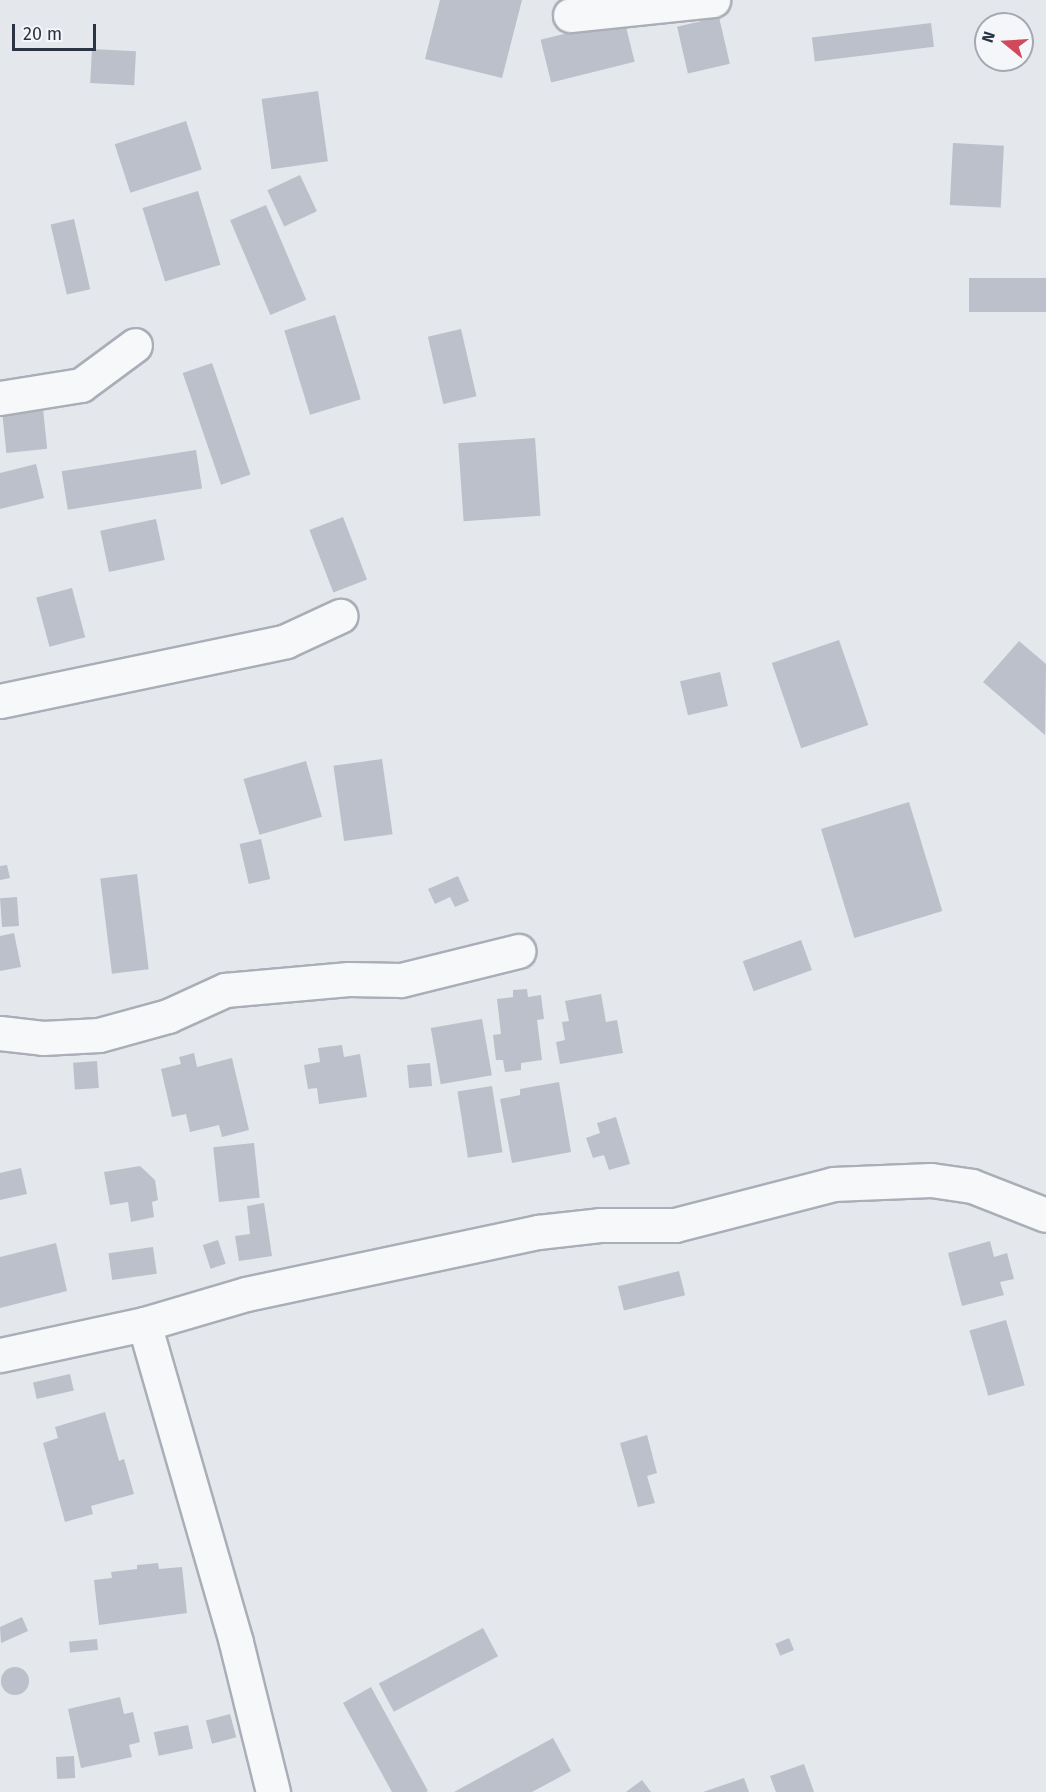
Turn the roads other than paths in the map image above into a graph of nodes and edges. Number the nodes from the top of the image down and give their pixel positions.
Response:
1 (713, 0) edge
2 (570, 15) dead end
3 (135, 345) dead end
4 (0, 398) edge
5 (340, 616) dead end
6 (0, 701) edge
7 (518, 951) dead end
8 (0, 1032) edge
9 (1046, 1215) edge
10 (144, 1324) junction
11 (0, 1355) edge
12 (273, 1792) edge

1 - 2 street
3 - 4 street
5 - 6 street
7 - 8 street
9 - 10 street
10 - 11 street
10 - 12 street

